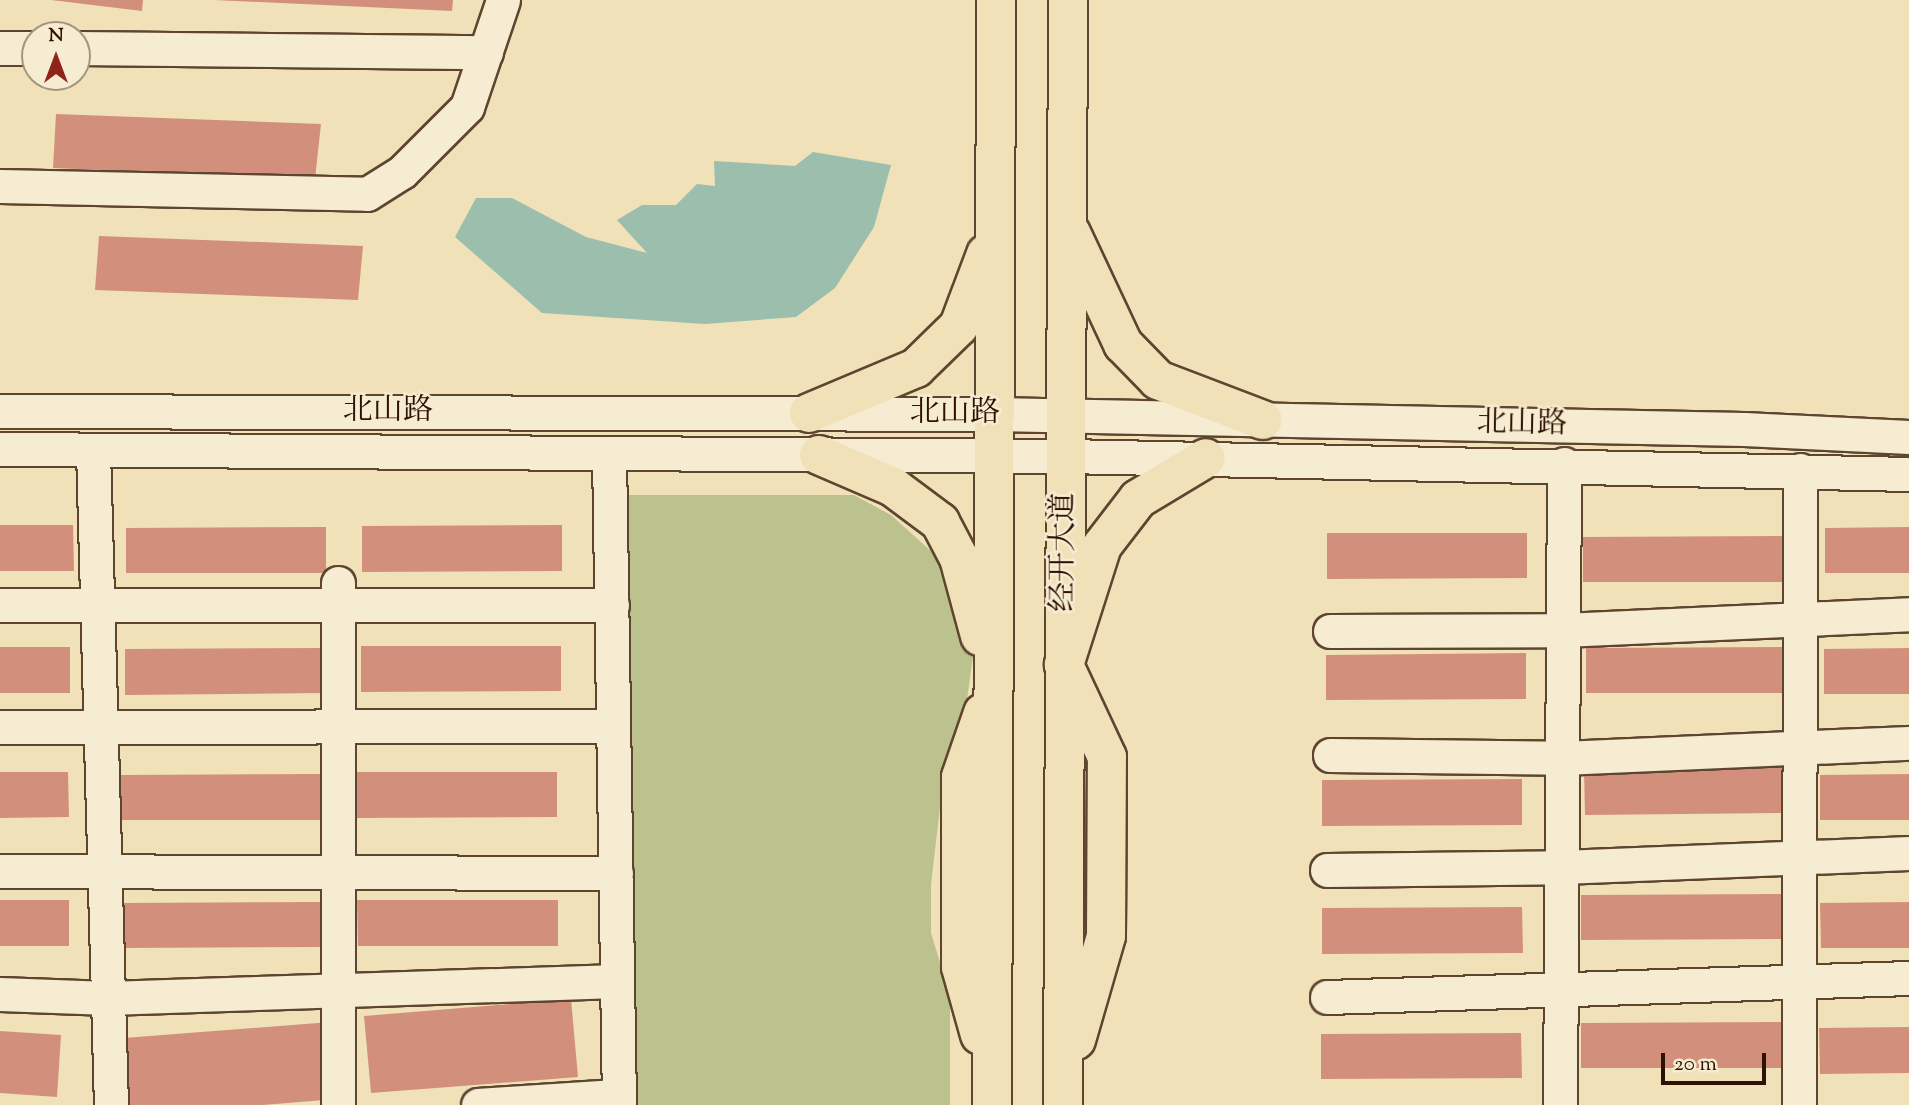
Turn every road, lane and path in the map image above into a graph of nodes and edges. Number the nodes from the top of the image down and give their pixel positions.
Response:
1 (503, 0) edge
2 (996, 0) edge
3 (1068, 0) edge
4 (0, 48) edge
5 (21, 48) edge
6 (91, 48) edge
7 (486, 52) junction
8 (0, 186) edge
9 (1066, 222) junction
10 (995, 229) junction
11 (0, 411) edge
12 (809, 413) junction
13 (994, 414) junction
14 (1065, 416) junction
15 (1263, 420) junction
16 (1909, 437) edge
17 (0, 449) edge
18 (93, 450) junction
19 (609, 453) junction
20 (819, 455) junction
21 (994, 456) junction
22 (1065, 456) junction
23 (1206, 458) junction
24 (1564, 464) junction
25 (1800, 470) junction
26 (1909, 474) edge
27 (338, 594) junction
28 (0, 604) edge
29 (97, 605) junction
30 (612, 605) junction
31 (1909, 614) edge
32 (1800, 619) junction
33 (1563, 630) junction
34 (1330, 631) dead end
35 (1064, 665) junction
36 (993, 684) junction
37 (613, 726) junction
38 (0, 727) edge
39 (100, 727) junction
40 (338, 727) junction
41 (1909, 743) edge
42 (1800, 748) junction
43 (1330, 755) dead end
44 (1562, 758) junction
45 (1909, 853) edge
46 (1799, 857) junction
47 (1562, 867) junction
48 (1327, 870) dead end
49 (0, 871) edge
50 (104, 871) junction
51 (338, 872) junction
52 (616, 873) junction
53 (1909, 978) edge
54 (617, 981) junction
55 (1799, 981) junction
56 (1561, 989) junction
57 (338, 990) junction
58 (0, 993) edge
59 (1327, 997) dead end
60 (108, 998) junction
61 (992, 1090) edge
62 (1063, 1095) edge
63 (619, 1100) edge
64 (111, 1105) edge
65 (338, 1105) edge
66 (478, 1105) edge
67 (1560, 1105) edge
68 (1799, 1105) edge

1 - 7 street
2 - 10 main road
3 - 9 main road, 经开大道
4 - 5 street
6 - 7 street
7 - 8 street
9 - 14 main road, 经开大道
9 - 15 main road
10 - 12 main road
10 - 13 main road
11 - 12 street, 北山路
12 - 13 street, 北山路
13 - 14 street, 北山路
13 - 21 main road
14 - 15 street, 北山路
14 - 22 main road, 经开大道
15 - 16 street, 北山路
17 - 18 street, 北山路
18 - 19 street, 北山路
18 - 29 street
19 - 20 street, 北山路
19 - 30 street
20 - 21 street, 北山路
20 - 36 main road
21 - 22 street, 北山路
21 - 36 main road
22 - 23 street, 北山路
22 - 35 main road, 经开大道
23 - 24 street, 北山路
23 - 35 main road
24 - 25 street, 北山路
24 - 33 street
25 - 26 street, 北山路
25 - 32 street
27 - 29 street
27 - 30 street
27 - 40 street
28 - 29 street
29 - 39 street
30 - 37 street
31 - 32 street
32 - 33 street
32 - 42 street
33 - 34 street
33 - 44 street
35 - 62 main road, 经开大道
36 - 61 main road
37 - 40 street
37 - 52 street
38 - 39 street
39 - 40 street
39 - 50 street
40 - 51 street
41 - 42 street
42 - 44 street
42 - 46 street
43 - 44 street
44 - 47 street
45 - 46 street
46 - 47 street
46 - 55 street
47 - 48 street
47 - 56 street
49 - 50 street
50 - 51 street
50 - 60 street
51 - 52 street
51 - 57 street
52 - 54 street
53 - 55 street
54 - 57 street
54 - 63 street
55 - 56 street
55 - 68 street
56 - 59 street
56 - 67 street
57 - 60 street
57 - 65 street
58 - 60 street
60 - 64 street
63 - 66 street

